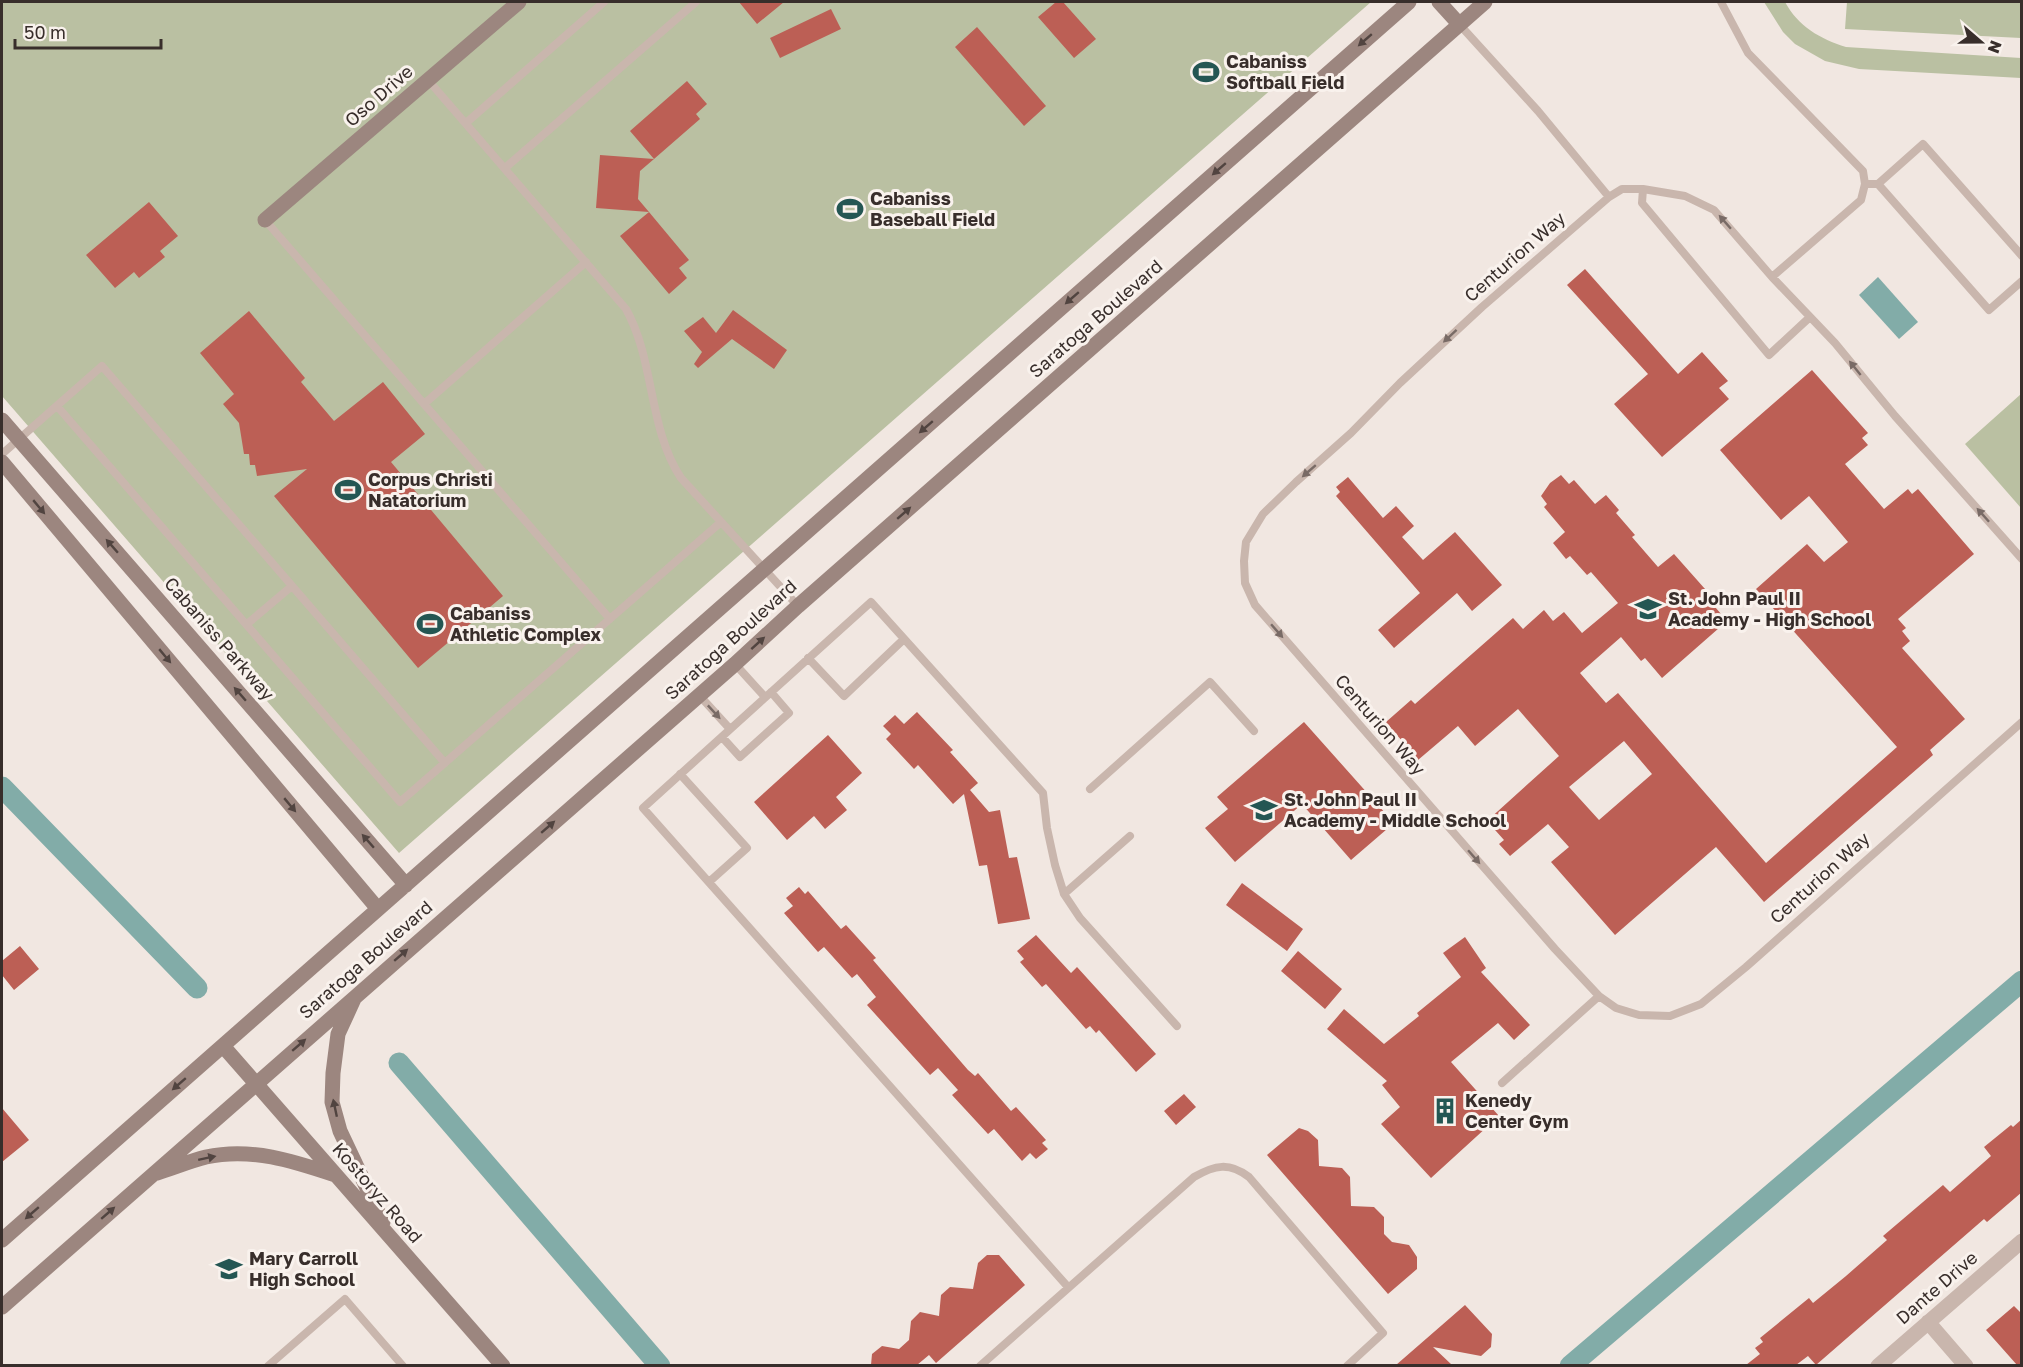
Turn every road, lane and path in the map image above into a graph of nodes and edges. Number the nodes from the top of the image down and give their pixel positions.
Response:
1 (519, 2) edge
2 (604, 2) edge
3 (696, 2) edge
4 (1409, 2) edge
5 (1439, 2) edge
6 (1485, 2) edge
7 (1720, 2) edge
8 (1459, 24) junction
9 (428, 80) junction
10 (466, 123) junction
11 (505, 168) junction
12 (1865, 184) junction
13 (1878, 184) junction
14 (1643, 189) junction
15 (1609, 197) junction
16 (265, 220) joint
17 (2022, 255) edge
18 (586, 262) junction
19 (1772, 277) junction
20 (2022, 281) edge
21 (1810, 317) junction
22 (424, 404) junction
23 (57, 406) junction
24 (2, 420) edge
25 (18, 439) junction
26 (2, 454) edge
27 (2, 462) edge
28 (721, 522) junction
29 (2022, 559) edge
30 (764, 570) junction
31 (292, 585) junction
32 (798, 606) junction
33 (610, 619) junction
34 (247, 624) junction
35 (904, 639) junction
36 (808, 658) junction
37 (735, 664) junction
38 (699, 695) junction
39 (768, 695) junction
40 (2022, 722) edge
41 (730, 729) junction
42 (1254, 731) dead end
43 (722, 737) junction
44 (445, 763) junction
45 (681, 774) junction
46 (1090, 789) dead end
47 (1130, 836) dead end
48 (709, 882) junction
49 (406, 885) junction
50 (1064, 894) junction
51 (378, 909) junction
52 (357, 993) junction
53 (1599, 996) junction
54 (1178, 1026) dead end
55 (223, 1046) junction
56 (255, 1083) junction
57 (1502, 1083) dead end
58 (152, 1175) junction
59 (336, 1175) junction
60 (391, 1238) junction
61 (2, 1240) edge
62 (2022, 1241) edge
63 (1068, 1287) junction
64 (2, 1307) edge
65 (1928, 1322) junction
66 (268, 1365) edge
67 (403, 1365) edge
68 (504, 1365) edge
69 (980, 1365) edge
70 (1347, 1365) edge
71 (1878, 1365) edge
72 (1966, 1365) edge

1 - 9 main road, Oso Drive
2 - 10 lane
3 - 11 lane
4 -> 30 main road, Saratoga Boulevard
5 - 8 main road
6 - 8 main road, Saratoga Boulevard
7 - 12 lane
8 - 15 lane
32 -> 8 main road, Saratoga Boulevard
9 - 10 lane
9 - 16 main road, Oso Drive
10 - 11 lane
11 - 18 lane
12 - 13 lane
12 - 19 lane
13 - 17 lane
13 - 20 lane
14 - 15 lane, Centurion Way
19 -> 14 lane, Centurion Way
14 - 21 lane
15 -> 53 lane, Centurion Way
16 - 22 lane
18 - 22 lane
18 - 28 lane
19 - 21 lane, Centurion Way
29 -> 21 lane, Centurion Way
22 - 33 lane
23 - 25 lane
23 - 31 lane
23 - 34 lane
24 - 25 main road, Cabaniss Parkway
25 - 26 lane
49 -> 25 main road, Cabaniss Parkway
27 -> 51 main road
28 - 30 lane
28 - 33 lane
30 - 32 lane
30 - 49 main road, Saratoga Boulevard
31 - 34 lane
31 - 44 lane
37 -> 32 main road, Saratoga Boulevard
33 - 44 lane
34 - 44 lane
35 - 36 lane
35 - 36 lane
35 - 50 lane
36 - 39 lane
37 - 38 main road, Saratoga Boulevard
37 - 39 lane
38 -> 41 lane
52 -> 38 main road, Saratoga Boulevard
39 - 41 lane
39 - 43 lane
40 - 53 lane, Centurion Way
41 - 43 lane
42 - 46 lane
43 - 45 lane
45 - 48 lane
45 - 48 lane
47 - 50 lane
48 - 63 lane
49 - 51 main road, Saratoga Boulevard
50 - 54 lane
51 - 55 main road, Saratoga Boulevard
56 -> 52 main road, Saratoga Boulevard
60 -> 52 main road
53 - 57 lane
55 - 56 main road, Kostoryz Road
55 -> 61 main road, Saratoga Boulevard
56 - 58 main road, Saratoga Boulevard
56 - 59 main road, Kostoryz Road
58 -> 59 main road
64 -> 58 main road, Saratoga Boulevard
59 - 60 main road, Kostoryz Road
60 - 68 main road, Kostoryz Road
62 - 65 street, Dante Drive
63 - 69 lane
63 - 70 lane
65 - 71 street, Dante Drive
65 - 72 street
66 - 67 lane

